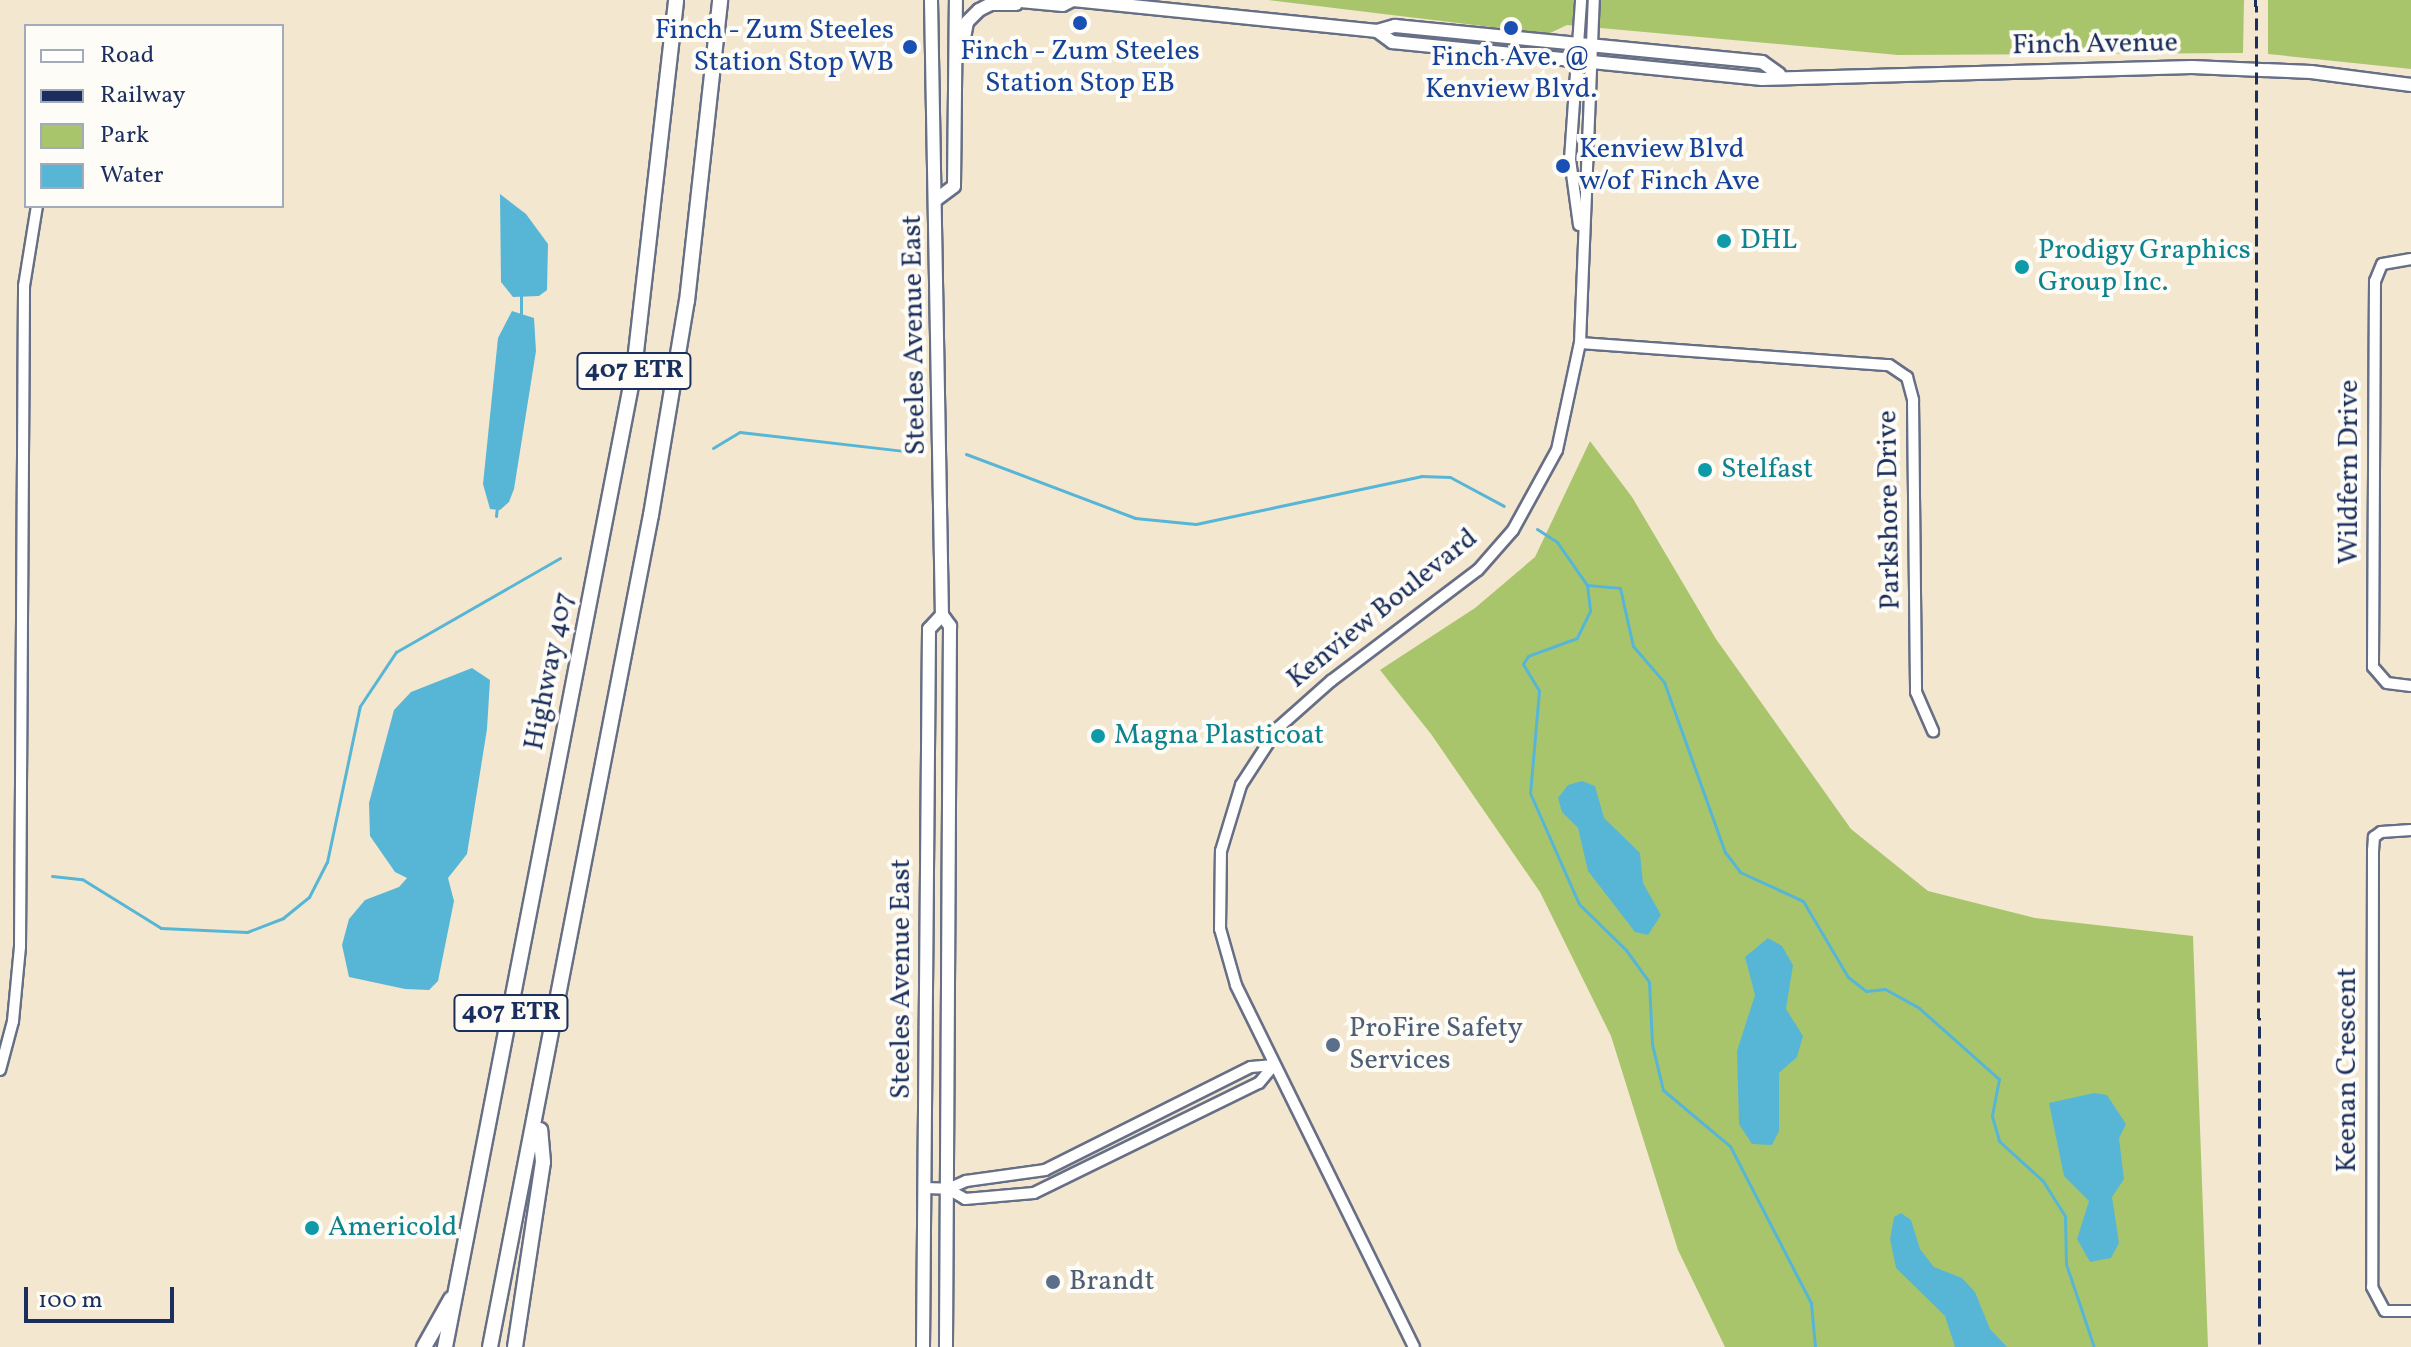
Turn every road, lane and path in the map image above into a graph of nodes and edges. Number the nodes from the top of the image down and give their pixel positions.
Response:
1 (676, 0) edge
2 (720, 0) edge
3 (931, 0) edge
4 (956, 0) edge
5 (1010, 0) edge
6 (1581, 0) edge
7 (1594, 0) edge
8 (1070, 2) edge
9 (1377, 31) junction
10 (1577, 45) junction
11 (1592, 46) junction
12 (1574, 63) junction
13 (1591, 65) junction
14 (1779, 74) junction
15 (955, 80) junction
16 (2411, 85) edge
17 (937, 199) junction
18 (37, 208) edge
19 (1582, 245) junction
20 (2411, 259) edge
21 (1580, 343) junction
22 (942, 615) junction
23 (2411, 686) edge
24 (1933, 731) dead end
25 (2411, 830) edge
26 (1274, 1065) junction
27 (0, 1070) edge
28 (538, 1113) junction
29 (1082, 1151) junction
30 (1091, 1168) junction
31 (925, 1188) junction
32 (948, 1189) junction
33 (457, 1288) junction
34 (2411, 1311) edge
35 (424, 1347) edge
36 (445, 1347) edge
37 (490, 1347) edge
38 (515, 1347) edge
39 (923, 1347) edge
40 (946, 1347) edge
41 (1414, 1347) edge

1 - 33 highway, Highway 407 / 407 ETR
2 - 28 highway, 407 ETR
3 - 17 main road, Steeles Avenue East
4 - 15 main road, Steeles Avenue East
5 - 8 main road, Finch Avenue
6 - 10 street, Kenview Boulevard
7 - 11 street, Kenview Boulevard
8 - 9 main road, Finch Avenue
8 - 15 main road
9 - 10 main road, Finch Avenue
9 - 12 main road, Finch Avenue
10 - 11 main road, Finch Avenue
10 - 12 street, Kenview Boulevard
11 - 13 street, Kenview Boulevard
11 - 14 main road, Finch Avenue
12 - 13 main road, Finch Avenue
12 - 19 street, Kenview Boulevard
13 - 14 main road, Finch Avenue
13 - 19 street, Kenview Boulevard
14 - 16 main road, Finch Avenue
15 - 17 main road, Steeles Avenue East
17 - 22 main road, Steeles Avenue East
18 - 27 street
19 - 21 street, Kenview Boulevard
20 - 23 street, Wildfern Drive
21 - 24 street, Parkshore Drive
21 - 26 street, Kenview Boulevard
22 - 31 main road, Steeles Avenue East
22 - 32 main road, Steeles Avenue East
25 - 34 street, Keenan Crescent
26 - 29 street
26 - 30 street
26 - 41 street, Kenview Boulevard
28 - 37 highway, 407 ETR
28 - 38 highway
29 - 30 street
29 - 32 street
30 - 32 street
31 - 32 street
31 - 39 main road, Steeles Avenue East
32 - 40 main road, Steeles Avenue East
33 - 35 highway
33 - 36 highway, Highway 407 / 407 ETR

